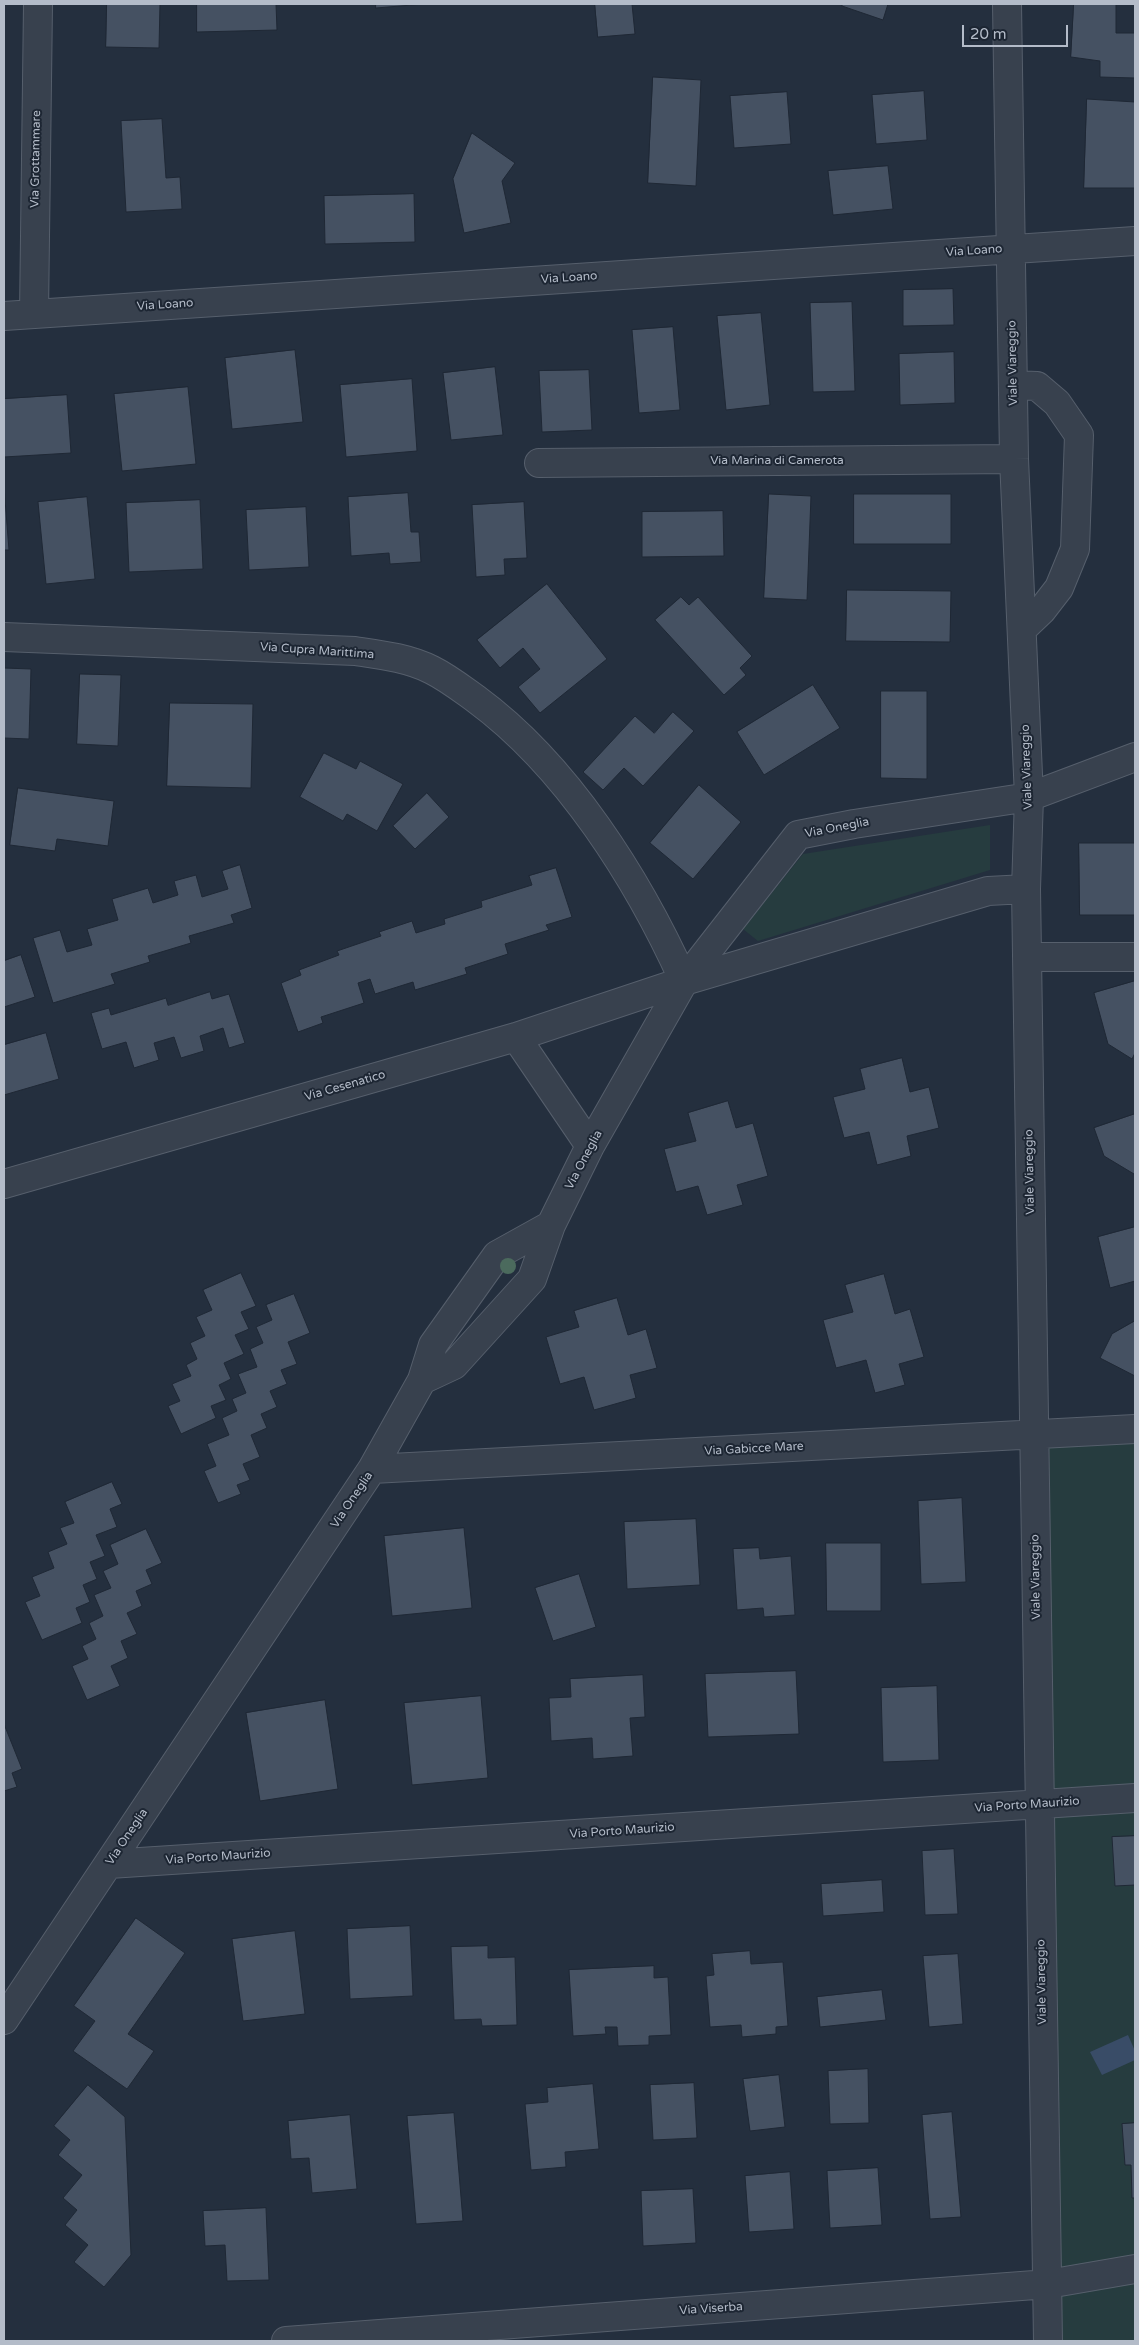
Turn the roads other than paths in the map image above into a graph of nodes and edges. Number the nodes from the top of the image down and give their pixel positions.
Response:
1 (38, 4) edge
2 (1007, 4) edge
3 (1135, 241) edge
4 (1012, 248) junction
5 (34, 314) junction
6 (4, 316) edge
7 (1014, 385) junction
8 (1014, 459) junction
9 (539, 463) dead end
10 (1022, 629) junction
11 (4, 637) edge
12 (1135, 756) edge
13 (1029, 797) junction
14 (1026, 890) junction
15 (1027, 957) junction
16 (1135, 957) edge
17 (684, 981) junction
18 (516, 1037) junction
19 (590, 1146) junction
20 (4, 1184) edge
21 (551, 1225) junction
22 (422, 1380) junction
23 (1135, 1429) edge
24 (1034, 1434) junction
25 (372, 1469) junction
26 (1135, 1798) edge
27 (1039, 1804) junction
28 (109, 1864) junction
29 (4, 2020) edge
30 (1135, 2269) edge
31 (1048, 2284) junction
32 (286, 2341) edge
33 (1048, 2341) edge

1 - 5 street, Via Grottammare
2 - 4 street, Viale Viareggio
3 - 4 street, Via Loano
4 - 5 street, Via Loano
4 - 7 street, Viale Viareggio
5 - 6 street, Via Loano
7 - 8 street, Viale Viareggio
7 - 10 street
8 - 9 street, Via Marina di Camerota
8 - 10 street, Viale Viareggio
10 - 13 street, Viale Viareggio
11 - 17 street, Via Cupra Marittima
12 - 13 street
13 - 14 street, Viale Viareggio
13 - 17 street, Via Oneglia
14 - 15 street, Viale Viareggio
14 - 17 street
15 - 16 street
15 - 24 street, Viale Viareggio
17 - 18 street, Via Cesenatico
17 - 19 street, Via Oneglia
18 - 19 street
18 - 20 street, Via Cesenatico
19 - 21 street, Via Oneglia
21 - 22 street
21 - 22 street, Via Oneglia
22 - 25 street, Via Oneglia
23 - 24 street, Via Gabicce Mare
24 - 25 street, Via Gabicce Mare
24 - 27 street, Viale Viareggio
25 - 28 street, Via Oneglia
26 - 27 street, Via Porto Maurizio
27 - 28 street, Via Porto Maurizio
27 - 31 street, Viale Viareggio
28 - 29 street, Via Oneglia
30 - 31 street, Via Viserba
31 - 32 street, Via Viserba
31 - 33 street, Viale Viareggio

